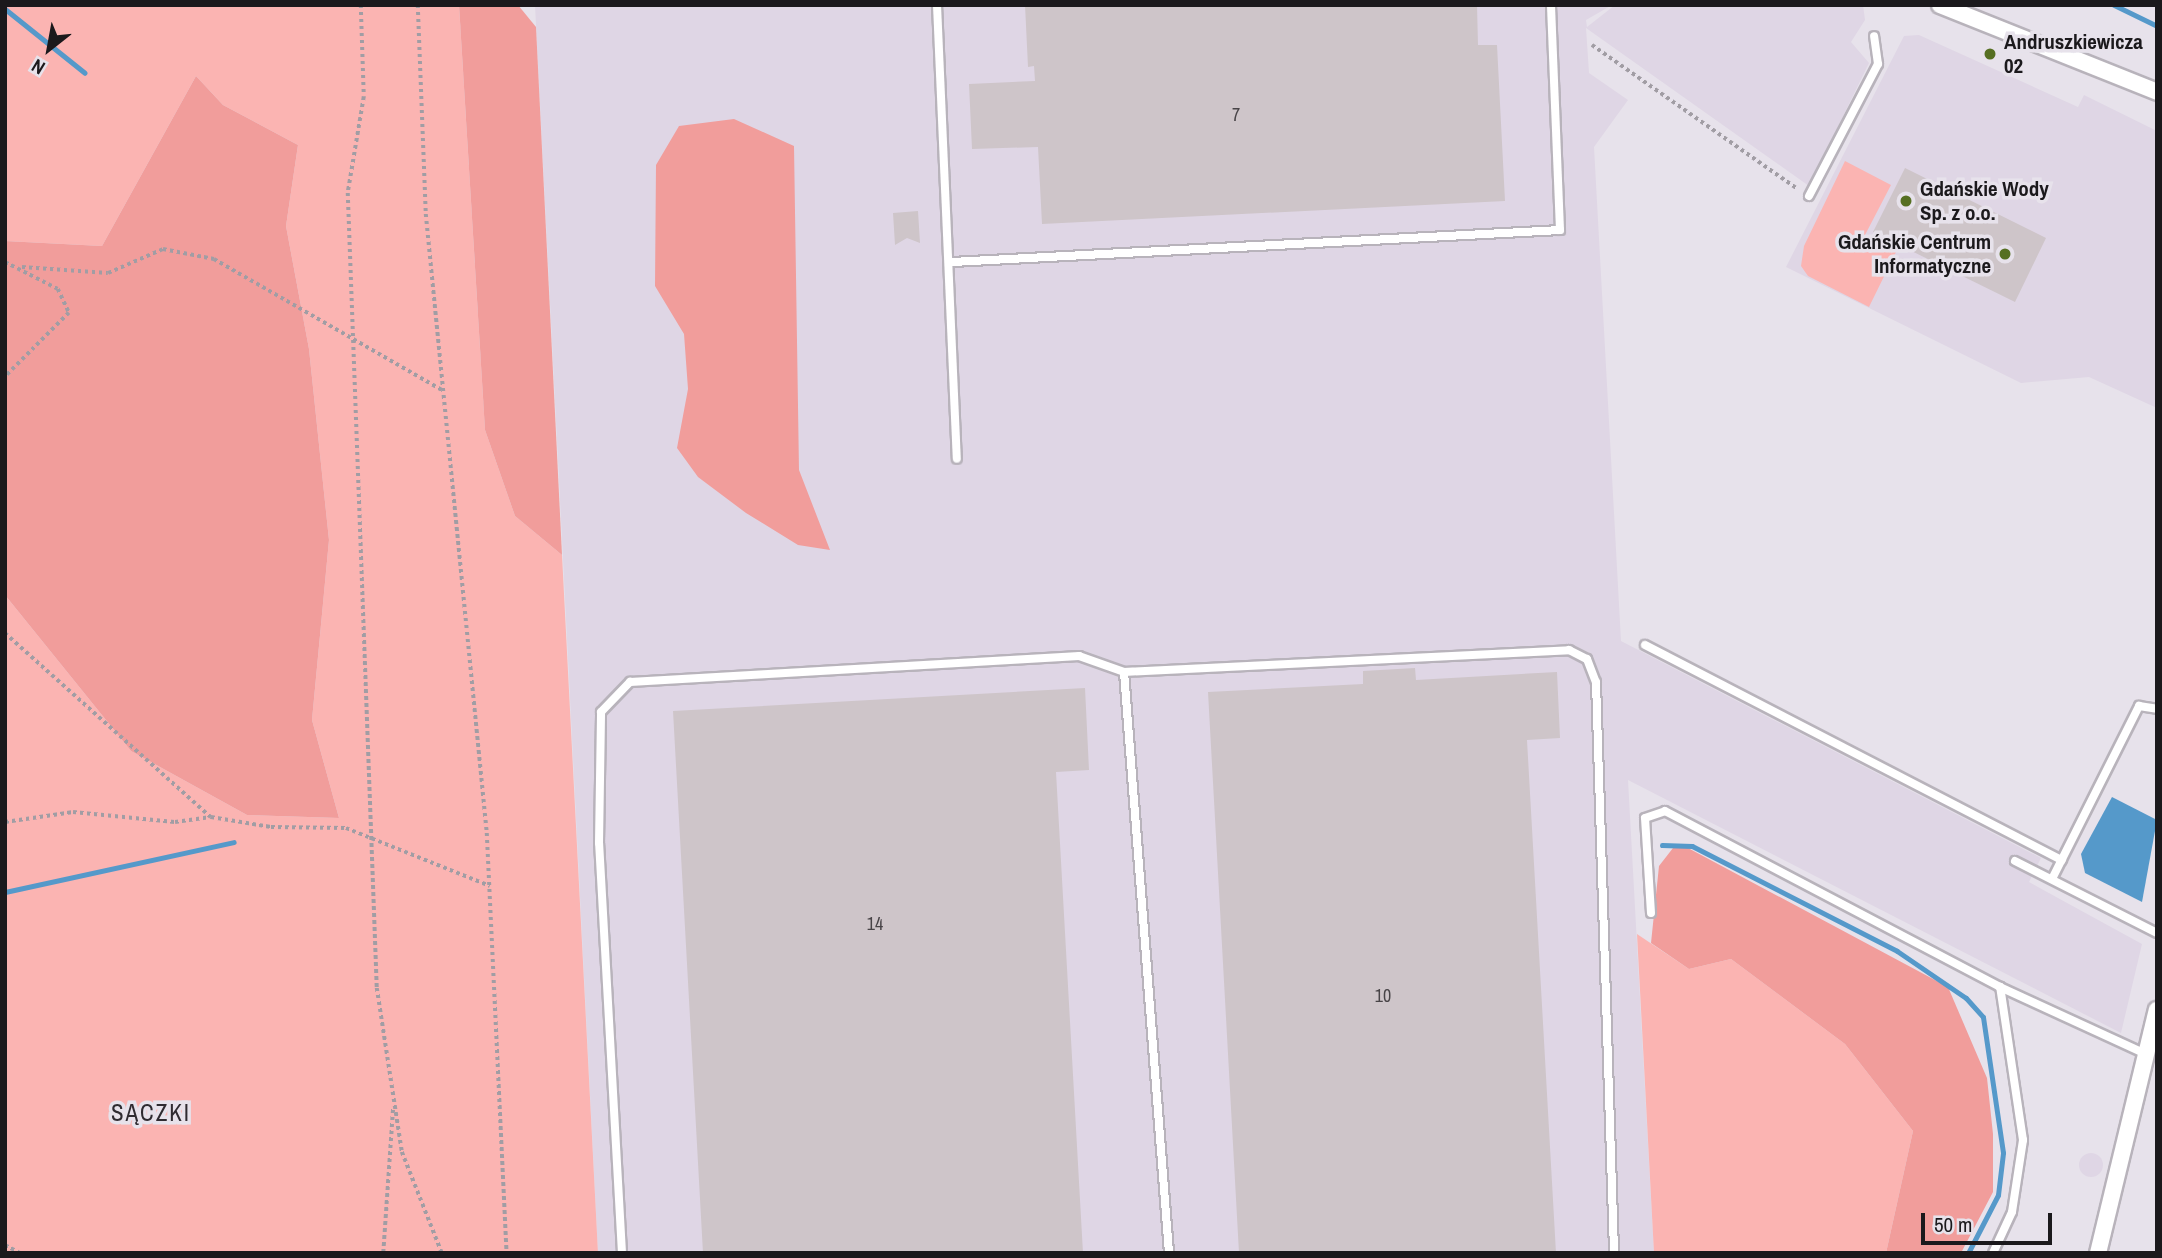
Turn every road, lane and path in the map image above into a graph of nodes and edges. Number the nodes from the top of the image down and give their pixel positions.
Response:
1 (361, 5) edge
2 (418, 5) edge
3 (937, 5) edge
4 (1551, 5) edge
5 (1940, 5) edge
6 (1874, 36) dead end
7 (1592, 45) dead end
8 (2157, 92) edge
9 (1809, 196) joint
10 (5, 262) edge
11 (952, 262) junction
12 (22, 267) junction
13 (355, 342) junction
14 (5, 377) edge
15 (442, 390) junction
16 (957, 459) dead end
17 (5, 633) edge
18 (1645, 645) dead end
19 (1124, 672) junction
20 (2157, 709) edge
21 (211, 817) junction
22 (5, 822) edge
23 (368, 835) junction
24 (2015, 860) dead end
25 (2062, 860) junction
26 (2052, 879) junction
27 (491, 886) junction
28 (1651, 913) dead end
29 (2157, 933) edge
30 (2000, 987) junction
31 (2157, 1010) edge
32 (2146, 1054) junction
33 (394, 1099) junction
34 (5, 1245) edge
35 (20, 1253) edge
36 (383, 1253) edge
37 (442, 1253) edge
38 (507, 1253) edge
39 (622, 1253) edge
40 (1169, 1253) edge
41 (1614, 1253) edge
42 (1993, 1253) edge
43 (2098, 1253) edge

1 - 13 path
2 - 15 path
3 - 11 lane
4 - 11 lane
5 - 8 street
6 - 9 lane
7 - 9 path
10 - 12 path
11 - 16 lane
12 - 13 path
12 - 14 path
13 - 15 path
13 - 23 path
15 - 27 path
17 - 21 path
18 - 25 lane
19 - 39 lane
19 - 40 lane
19 - 41 lane
20 - 25 lane
21 - 22 path
21 - 23 path
23 - 27 path
23 - 33 path
24 - 26 lane
25 - 26 lane
26 - 29 lane
27 - 38 path
28 - 30 lane
30 - 32 lane
30 - 42 lane
31 - 32 street
32 - 43 street
33 - 36 path
33 - 37 path
34 - 35 path

